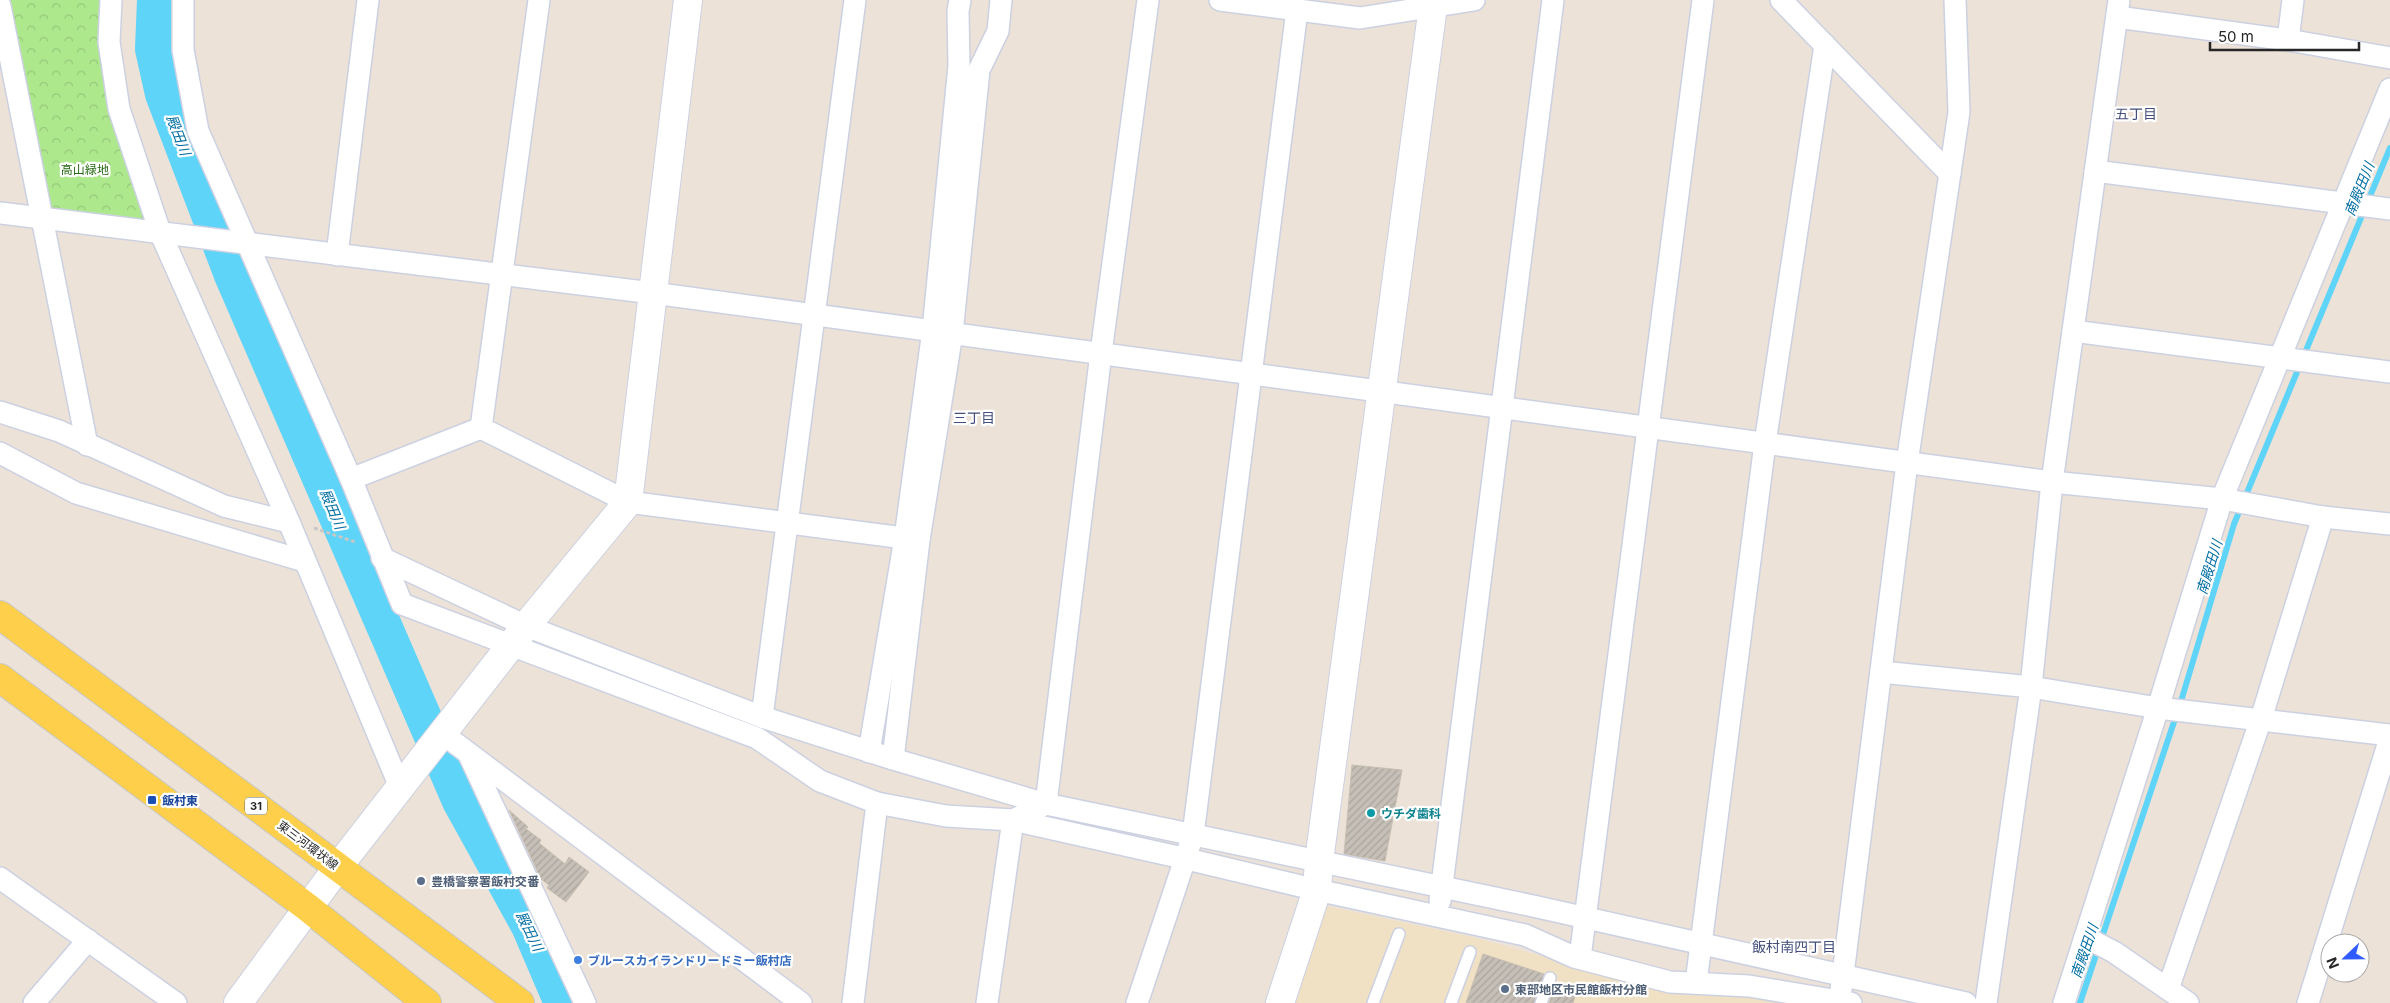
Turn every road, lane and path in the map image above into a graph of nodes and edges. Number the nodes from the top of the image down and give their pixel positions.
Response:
1 (111, 0) edge
2 (183, 0) edge
3 (368, 0) edge
4 (539, 0) edge
5 (688, 0) edge
6 (855, 0) edge
7 (960, 0) edge
8 (1001, 0) edge
9 (1148, 0) edge
10 (1220, 0) edge
11 (1474, 0) edge
12 (1553, 0) edge
13 (1703, 0) edge
14 (1781, 0) edge
15 (1955, 0) edge
16 (2293, 0) edge
17 (0, 6) edge
18 (1433, 6) junction
19 (1340, 8) edge
20 (2118, 8) edge
21 (1297, 10) junction
22 (2288, 40) junction
23 (1825, 45) junction
24 (2390, 58) edge
25 (2390, 89) edge
26 (2095, 171) junction
27 (1950, 174) junction
28 (2366, 206) edge
29 (0, 213) edge
30 (41, 218) junction
31 (165, 232) junction
32 (238, 243) junction
33 (337, 255) junction
34 (502, 276) junction
35 (653, 293) junction
36 (813, 314) junction
37 (2073, 331) junction
38 (942, 332) junction
39 (1102, 353) junction
40 (2285, 359) junction
41 (2390, 372) edge
42 (1253, 374) junction
43 (1383, 391) junction
44 (1502, 408) junction
45 (0, 412) edge
46 (1647, 427) junction
47 (481, 428) junction
48 (1765, 443) junction
49 (88, 445) junction
50 (0, 453) edge
51 (1907, 463) junction
52 (351, 479) junction
53 (2052, 482) junction
54 (2226, 500) junction
55 (628, 502) junction
56 (2323, 517) junction
57 (297, 523) junction
58 (788, 523) junction
59 (2390, 524) edge
60 (912, 539) junction
61 (360, 544) dead end
62 (382, 558) junction
63 (304, 561) junction
64 (0, 615) edge
65 (519, 635) junction
66 (1881, 672) junction
67 (0, 678) edge
68 (2031, 687) junction
69 (2170, 710) junction
70 (762, 717) junction
71 (2261, 719) junction
72 (443, 734) junction
73 (2390, 737) edge
74 (869, 752) junction
75 (469, 754) junction
76 (893, 759) junction
77 (406, 781) junction
78 (877, 803) junction
79 (1046, 804) junction
80 (1013, 820) junction
81 (1193, 835) junction
82 (1187, 858) junction
83 (1319, 861) junction
84 (338, 867) junction
85 (0, 878) edge
86 (1442, 887) junction
87 (1317, 890) junction
88 (307, 907) junction
89 (1438, 916) junction
90 (1584, 918) junction
91 (1399, 934) dead end
92 (88, 940) junction
93 (2094, 942) junction
94 (1701, 944) junction
95 (1470, 952) dead end
96 (1580, 958) junction
97 (1843, 977) junction
98 (1550, 978) dead end
99 (1696, 983) junction
100 (2177, 998) edge
101 (516, 1000) edge
102 (1843, 1002) edge
103 (34, 1003) edge
104 (176, 1003) edge
105 (238, 1003) edge
106 (427, 1003) edge
107 (586, 1003) edge
108 (801, 1003) edge
109 (852, 1003) edge
110 (987, 1003) edge
111 (1137, 1003) edge
112 (1280, 1003) edge
113 (1373, 1003) edge
114 (1451, 1003) edge
115 (1541, 1003) edge
116 (1966, 1003) edge
117 (1986, 1003) edge
118 (2064, 1003) edge
119 (2308, 1003) edge

1 - 31 street
2 - 32 street
3 - 33 street
4 - 34 street
5 - 35 street
6 - 36 street
7 - 38 street
8 - 38 street
9 - 39 street
10 - 21 street
11 - 18 street
12 - 44 street
13 - 46 street
14 - 23 street
15 - 27 street
16 - 22 street
17 - 30 street
18 - 19 street
18 - 43 street
19 - 21 street
20 - 22 street
20 - 26 street
21 - 42 street
22 - 24 street
23 - 27 street
23 - 48 street
25 - 28 street
26 - 28 street
26 - 37 street
27 - 51 street
28 - 40 street
29 - 30 street
30 - 31 street
30 - 49 street
31 - 32 street
31 - 57 street
32 - 33 street
32 - 52 street
33 - 34 street
34 - 35 street
34 - 47 street
35 - 36 street
35 - 55 street
36 - 38 street
36 - 58 street
37 - 40 street
37 - 53 street
38 - 39 street
38 - 60 street
39 - 42 street
39 - 79 street
40 - 41 street
40 - 54 street
42 - 43 street
42 - 81 street
43 - 44 street
43 - 83 street
44 - 46 street
44 - 86 street
45 - 49 street
46 - 48 street
46 - 90 street
47 - 52 street
47 - 55 street
48 - 51 street
48 - 94 street
49 - 57 street
50 - 63 street
51 - 53 street
51 - 66 street
52 - 62 street
53 - 54 street
53 - 68 street
54 - 56 street
54 - 69 street
55 - 58 street
55 - 65 street
56 - 59 street
56 - 71 street
57 - 61 path
57 - 63 street
58 - 60 street
58 - 70 street
60 - 74 street
60 - 76 street
62 - 65 street
62 - 65 street
63 - 77 street
64 - 84 main road, 東三河環状線 / 31
65 - 70 street
65 - 72 street
65 - 78 street
66 - 68 street
66 - 97 street
67 - 88 main road
68 - 69 street
68 - 117 street
69 - 71 street
69 - 93 street
70 - 74 street
71 - 73 street
71 - 100 street
72 - 75 street
72 - 77 street
73 - 119 street
74 - 76 street
75 - 107 street
75 - 108 street
76 - 79 street
77 - 84 street
78 - 80 street
78 - 109 street
79 - 80 street
79 - 81 street
80 - 82 street
80 - 110 street
81 - 82 street
81 - 83 street
82 - 87 street
82 - 111 street
83 - 86 street
83 - 87 street
84 - 88 street
84 - 101 main road, 東三河環状線 / 31
85 - 92 street
86 - 89 street
86 - 90 street
87 - 89 street
87 - 112 street
88 - 105 street
88 - 106 main road
89 - 96 street
90 - 94 street
90 - 96 street
91 - 113 lane
92 - 103 street
92 - 104 street
93 - 100 street
93 - 118 street
94 - 97 street
94 - 99 street
95 - 114 lane
96 - 99 street
97 - 102 street
97 - 116 street
98 - 115 lane
99 - 102 street

